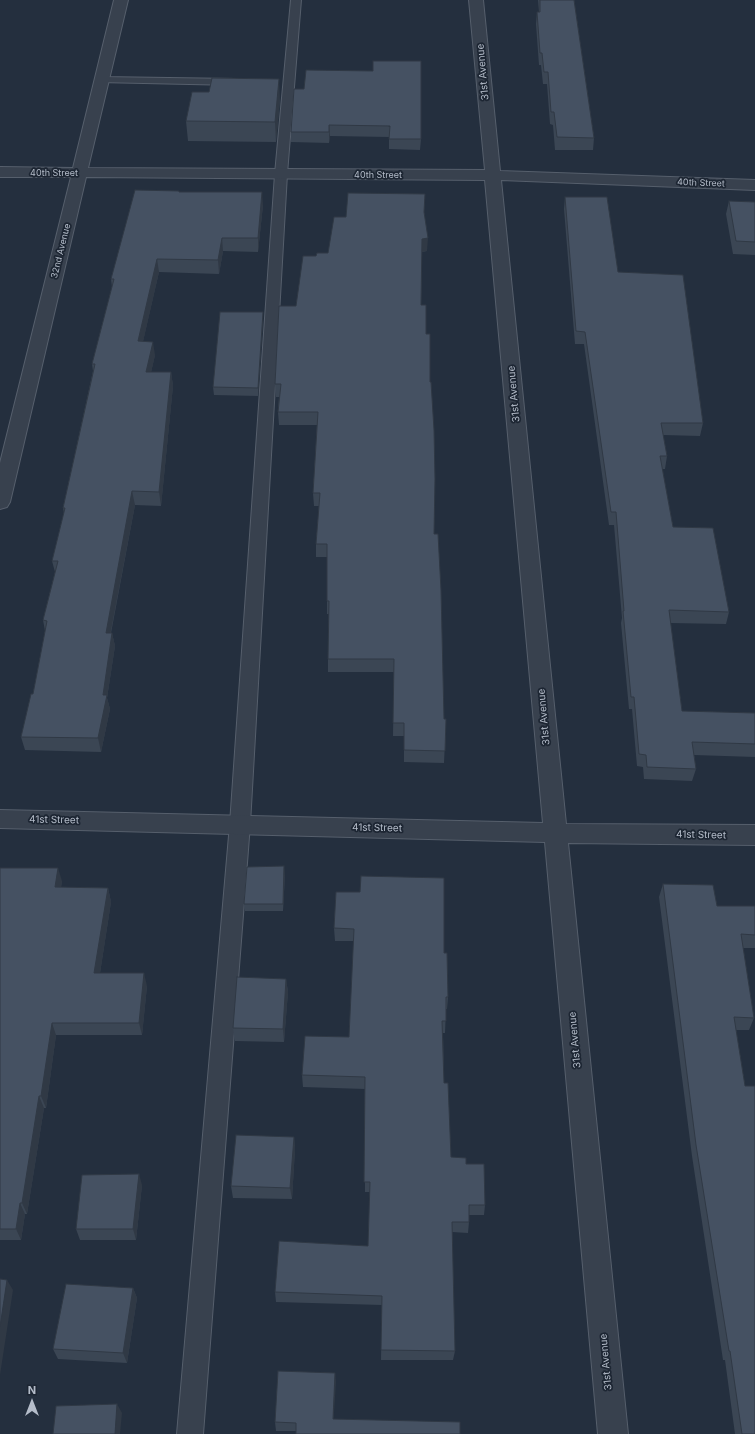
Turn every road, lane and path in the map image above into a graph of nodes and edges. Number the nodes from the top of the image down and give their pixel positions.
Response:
1 (122, 0) edge
2 (296, 0) edge
3 (476, 0) edge
4 (102, 80) junction
5 (250, 83) edge
6 (0, 172) edge
7 (80, 173) junction
8 (281, 174) junction
9 (493, 175) junction
10 (755, 185) edge
11 (0, 502) edge
12 (0, 819) edge
13 (240, 824) junction
14 (555, 833) junction
15 (755, 835) edge
16 (190, 1434) edge
17 (613, 1434) edge

1 - 4 street, 32nd Avenue
2 - 8 lane
3 - 9 street, 31st Avenue
4 - 5 lane
4 - 7 street, 32nd Avenue
6 - 7 street, 40th Street
7 - 8 street, 40th Street
7 - 11 street, 32nd Avenue
8 - 9 street, 40th Street
8 - 13 lane
9 - 10 street, 40th Street
9 - 14 street, 31st Avenue
12 - 13 street, 41st Street
13 - 14 street, 41st Street
13 - 16 lane
14 - 15 street, 41st Street
14 - 17 street, 31st Avenue

